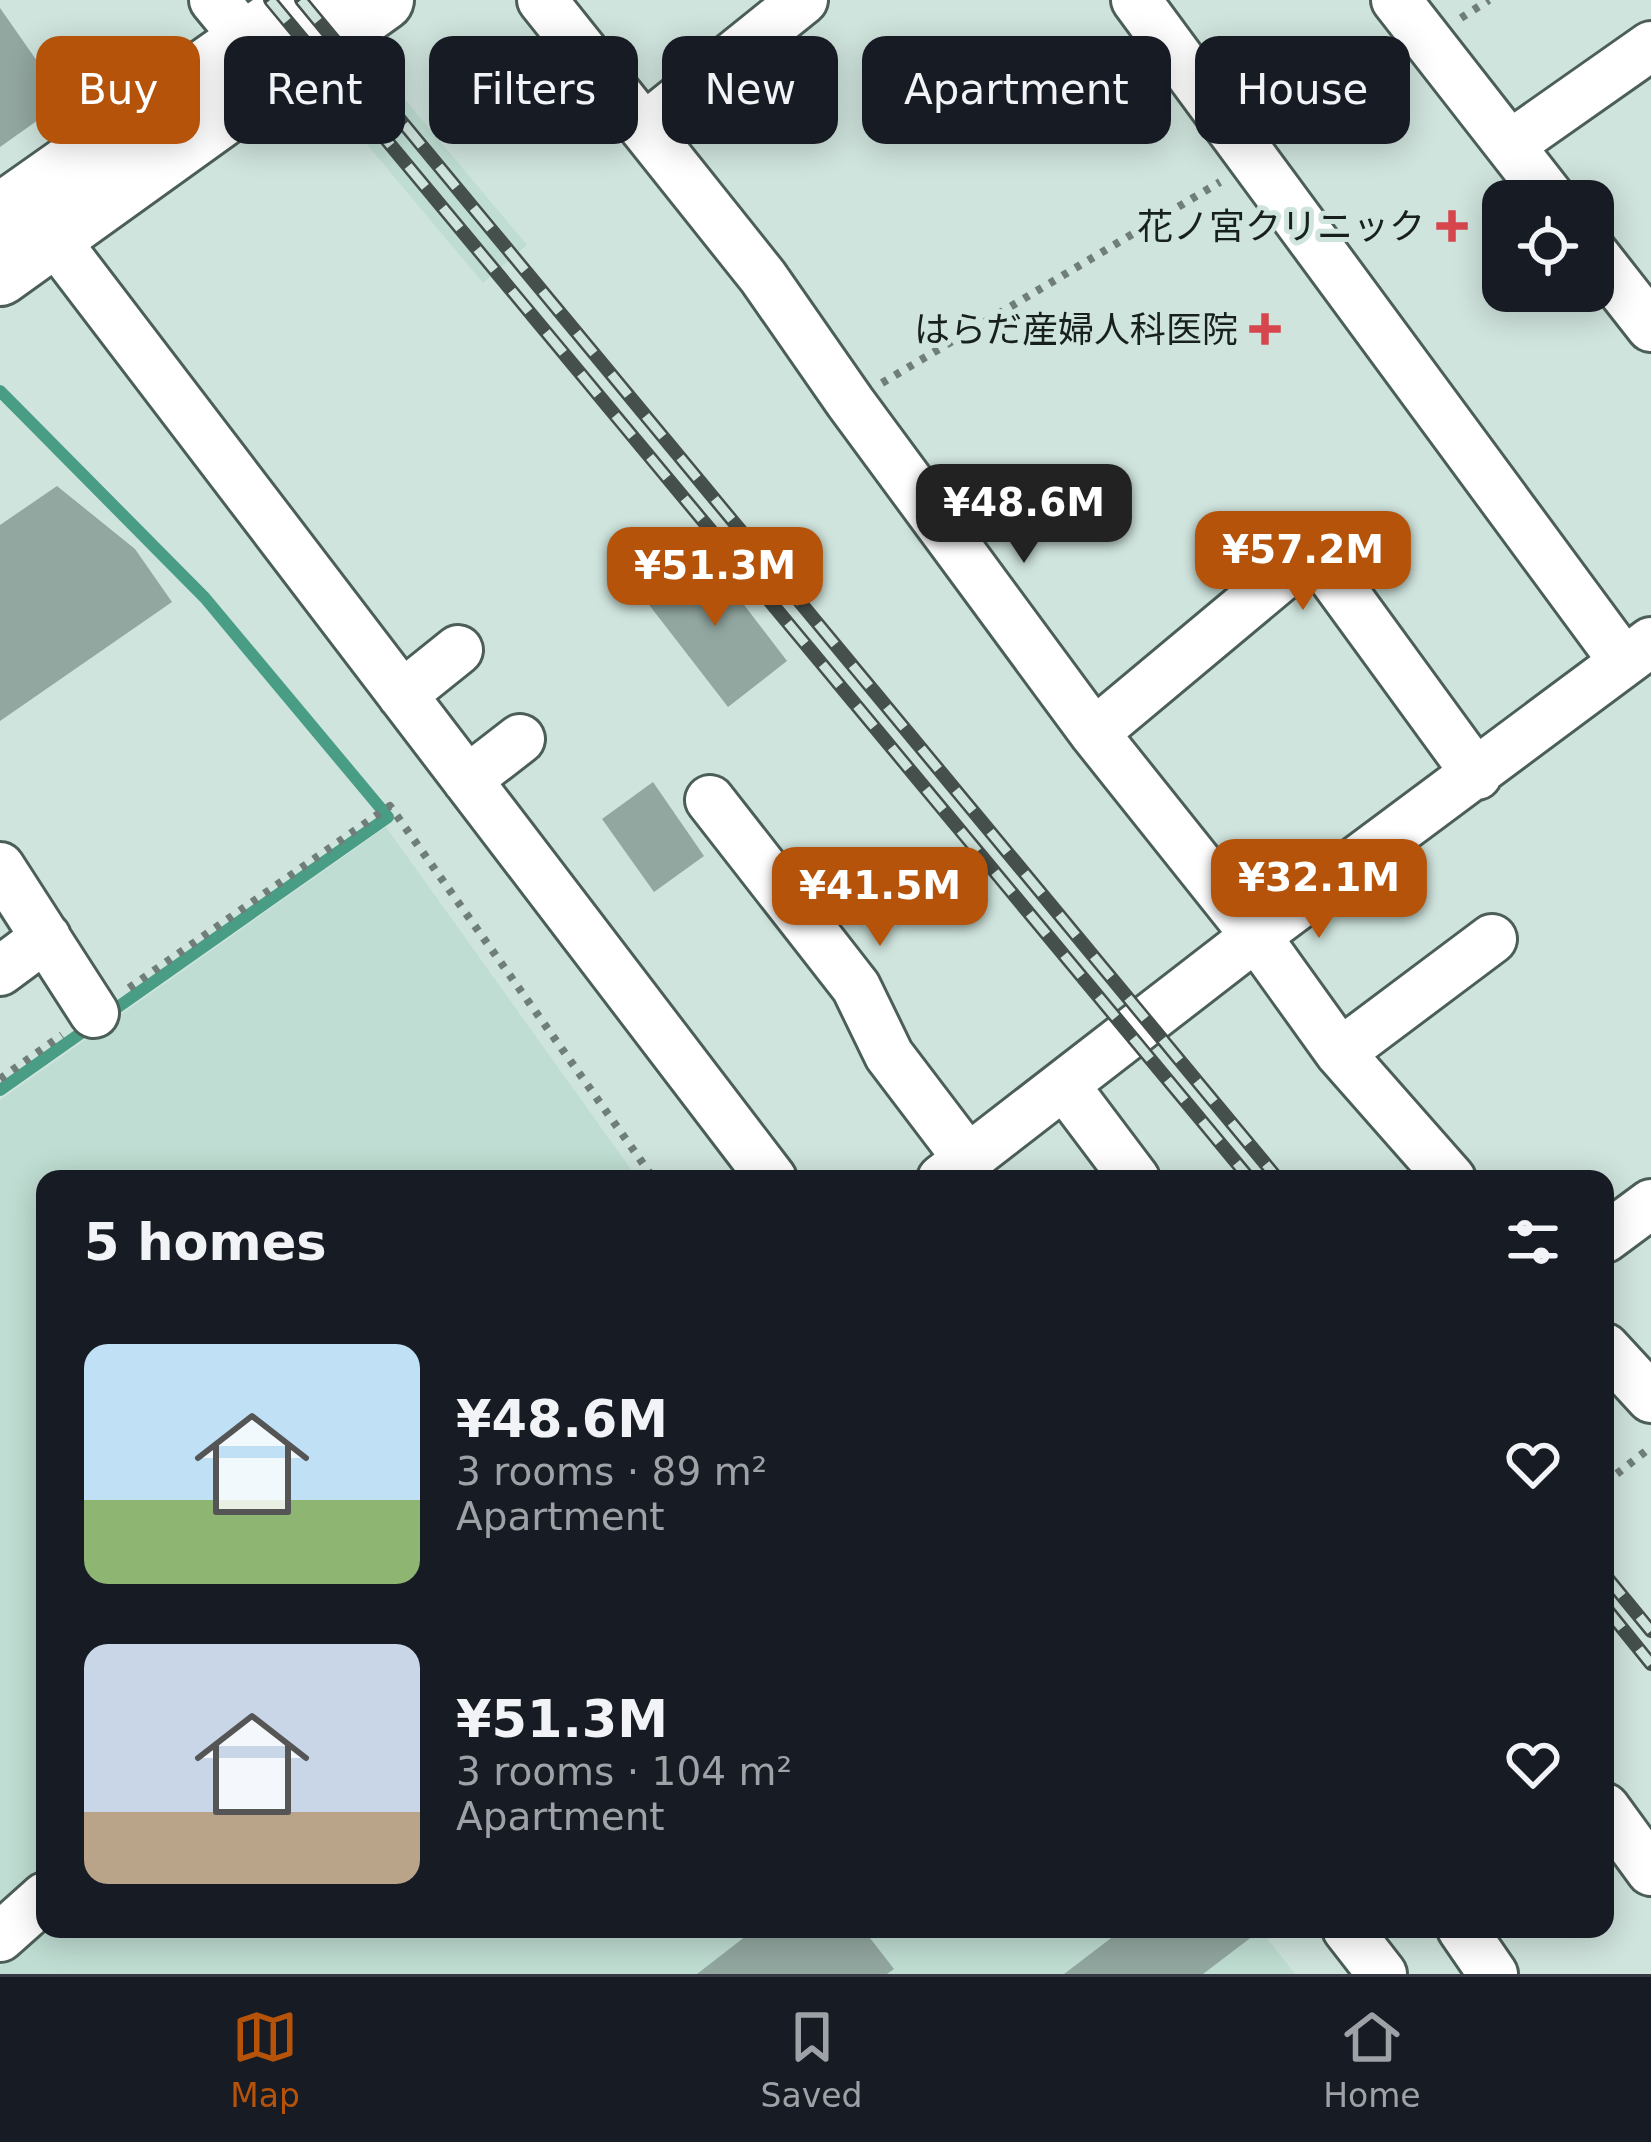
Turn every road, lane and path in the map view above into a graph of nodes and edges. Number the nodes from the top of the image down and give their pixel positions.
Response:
1 (305, 0) edge
2 (383, 0) edge
3 (542, 0) edge
4 (803, 0) edge
5 (1136, 0) edge
6 (1396, 0) edge
7 (1490, 0) edge
8 (230, 20) edge
9 (1429, 38) junction
10 (1651, 46) edge
11 (644, 128) junction
12 (1510, 145) junction
13 (1255, 160) junction
14 (1537, 180) edge
15 (25, 217) edge
16 (0, 275) edge
17 (1614, 279) edge
18 (1651, 326) edge
19 (850, 402) junction
20 (458, 650) dead end
21 (1638, 652) edge
22 (402, 695) junction
23 (1094, 733) junction
24 (520, 739) dead end
25 (1477, 775) junction
26 (467, 780) junction
27 (710, 800) dead end
28 (0, 867) edge
29 (1256, 936) junction
30 (46, 937) junction
31 (1492, 939) dead end
32 (0, 971) edge
33 (94, 1012) junction
34 (1340, 1053) junction
35 (0, 1079) edge
36 (1064, 1086) junction
37 (955, 1169) edge
38 (648, 1170) edge
39 (765, 1170) edge
40 (1128, 1170) edge
41 (1443, 1170) edge
42 (1651, 1204) edge
43 (1614, 1231) edge
44 (1614, 1358) edge
45 (1651, 1397) edge
46 (1651, 1447) edge
47 (1614, 1476) edge
48 (1614, 1820) edge
49 (1651, 1871) edge
50 (36, 1905) edge
51 (0, 1936) edge
52 (1355, 1938) edge
53 (1468, 1938) edge
54 (1382, 1974) edge
55 (1493, 1974) edge

1 - 8 main road
2 - 15 main road
3 - 11 street
4 - 11 street
5 - 13 street
6 - 9 street
7 - 9 path
8 - 15 main road
9 - 12 street
9 - 13 path
10 - 12 street
11 - 19 street
12 - 14 street
13 - 19 path
13 - 21 street
15 - 16 main road
15 - 22 street
17 - 18 street
19 - 23 street
20 - 22 street
21 - 25 street
22 - 26 street
23 - 25 street
23 - 29 street
24 - 26 street
25 - 29 street
26 - 39 street
27 - 37 street
28 - 30 street
29 - 34 street
29 - 36 street
30 - 32 street
30 - 33 street
31 - 34 street
33 - 35 path
33 - 38 path
34 - 41 street
36 - 37 street
36 - 40 street
42 - 43 street
44 - 45 street
46 - 47 path
48 - 49 street
50 - 51 street
52 - 54 street
53 - 55 street

